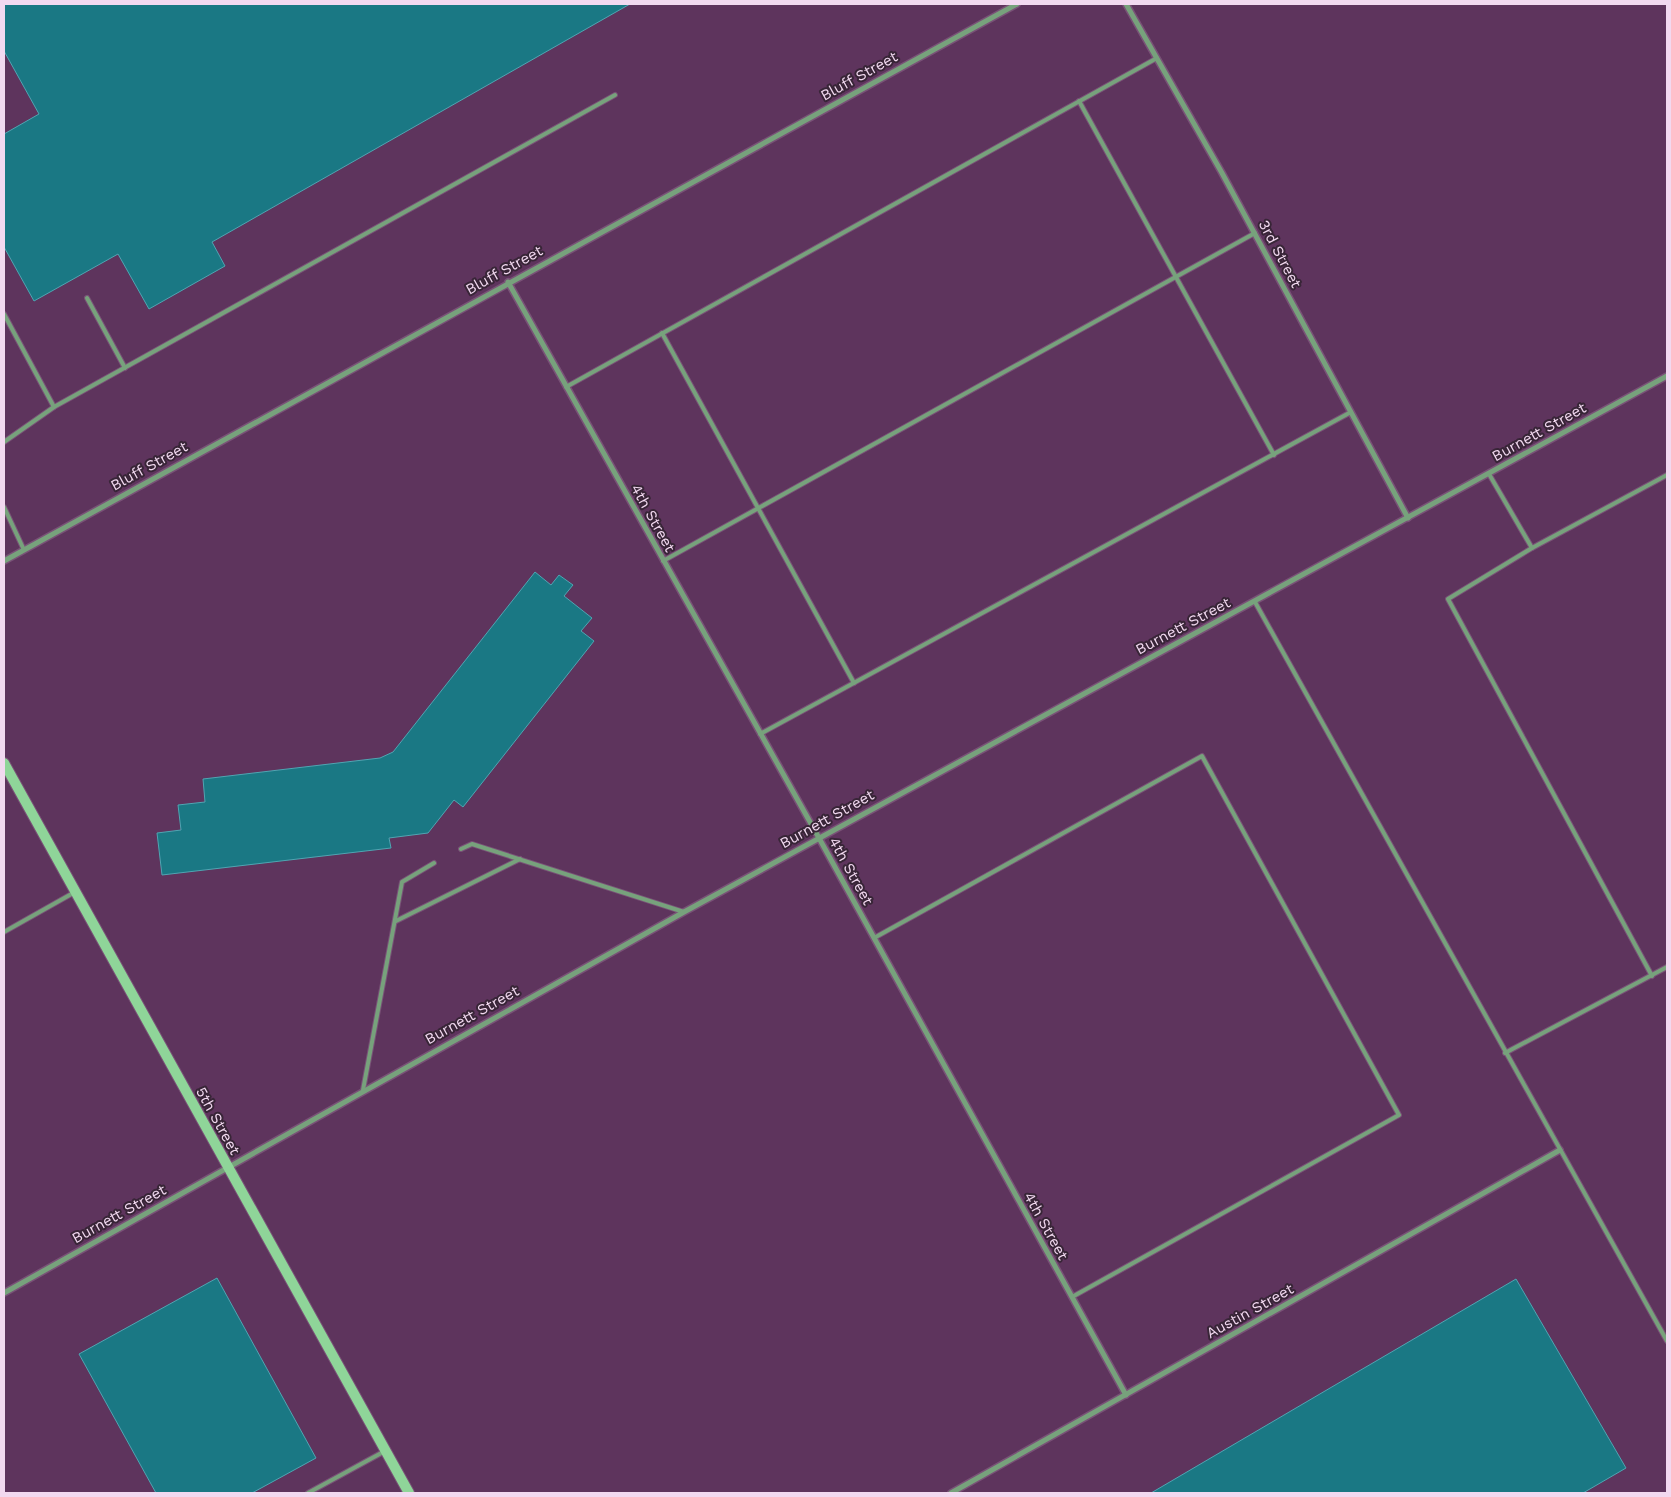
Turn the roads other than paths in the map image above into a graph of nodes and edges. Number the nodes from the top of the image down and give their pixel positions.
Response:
1 (1017, 4) edge
2 (1126, 4) edge
3 (1157, 58) junction
4 (615, 94) dead end
5 (1079, 101) junction
6 (1255, 233) junction
7 (1176, 277) junction
8 (508, 282) junction
9 (87, 298) dead end
10 (4, 314) edge
11 (662, 333) junction
12 (125, 368) junction
13 (1667, 376) edge
14 (566, 387) junction
15 (54, 407) junction
16 (1351, 412) junction
17 (4, 442) edge
18 (1274, 455) junction
19 (1489, 474) junction
20 (1667, 475) edge
21 (4, 508) edge
22 (758, 508) junction
23 (1408, 518) junction
24 (1532, 548) junction
25 (24, 550) junction
26 (4, 561) edge
27 (663, 561) junction
28 (1255, 602) junction
29 (854, 683) junction
30 (760, 734) junction
31 (4, 763) edge
32 (819, 838) junction
33 (461, 849) dead end
34 (520, 859) junction
35 (434, 863) dead end
36 (75, 892) junction
37 (684, 912) junction
38 (396, 921) junction
39 (4, 932) edge
40 (874, 938) junction
41 (1667, 967) edge
42 (1652, 976) junction
43 (1505, 1053) junction
44 (363, 1090) junction
45 (1560, 1150) junction
46 (227, 1167) junction
47 (4, 1294) edge
48 (1072, 1297) junction
49 (1667, 1341) edge
50 (1126, 1395) junction
51 (385, 1451) junction
52 (961, 1488) junction
53 (308, 1493) edge
54 (409, 1493) edge
55 (951, 1493) edge
56 (964, 1493) edge

1 - 8 street, Bluff Street
2 - 3 street, 3rd Street
3 - 5 lane
3 - 6 street, 3rd Street
4 - 12 lane
5 - 7 lane
5 - 11 lane
6 - 7 lane
6 - 16 street, 3rd Street
7 - 18 lane
7 - 22 lane
8 - 14 street, 4th Street
8 - 25 street, Bluff Street
9 - 12 lane
10 - 15 lane
11 - 14 lane
11 - 22 lane
12 - 15 lane
13 - 19 street, Burnett Street
14 - 27 street, 4th Street
15 - 17 lane
16 - 18 lane
16 - 23 street, 3rd Street
18 - 29 lane
19 - 23 street, Burnett Street
19 - 24 lane
20 - 24 lane
21 - 25 lane
22 - 27 lane
22 - 29 lane
23 - 28 street, Burnett Street
24 - 42 lane
25 - 26 street, Bluff Street
27 - 30 street, 4th Street
28 - 32 street, Burnett Street
28 - 43 lane
29 - 30 lane
30 - 32 street, 4th Street
31 - 36 main road, 5th Street
32 - 37 street, Burnett Street
32 - 40 street, 4th Street
33 - 34 lane
34 - 37 lane
34 - 38 lane
35 - 38 lane
36 - 39 lane
36 - 46 main road, 5th Street
37 - 44 street, Burnett Street
38 - 44 lane
40 - 48 street, 4th Street
40 - 48 lane
41 - 42 lane
42 - 43 lane
43 - 45 lane
44 - 46 street, Burnett Street
45 - 49 lane
45 - 50 street, Austin Street
46 - 47 street, Burnett Street
46 - 51 main road, 5th Street
48 - 50 street, 4th Street
50 - 52 street, Austin Street
51 - 53 lane
51 - 54 main road, 5th Street
52 - 55 street, Austin Street
52 - 56 lane

